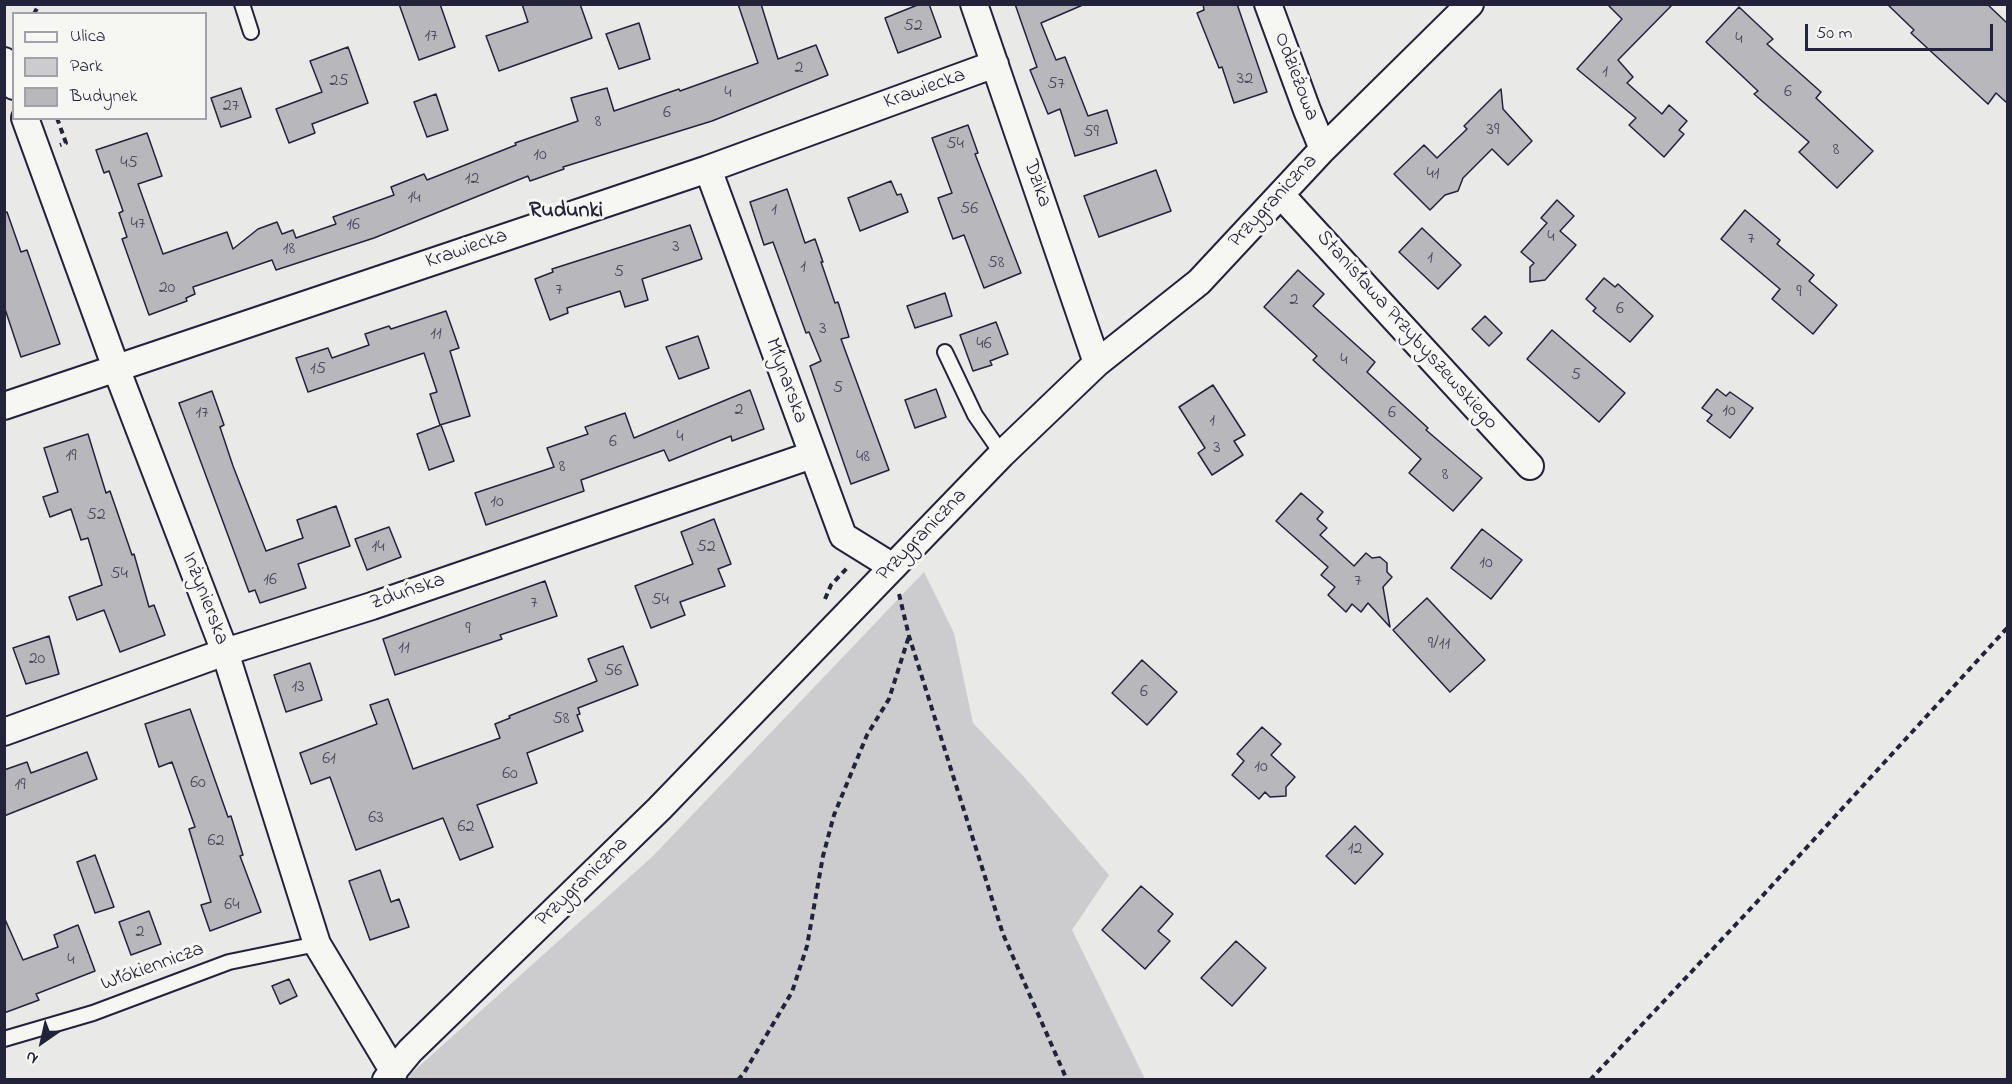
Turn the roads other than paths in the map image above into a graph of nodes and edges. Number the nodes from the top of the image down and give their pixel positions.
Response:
1 (242, 4) edge
2 (974, 4) edge
3 (1268, 4) edge
4 (1470, 4) edge
5 (251, 32) dead end
6 (4, 61) edge
7 (995, 64) junction
8 (12, 81) edge
9 (27, 120) edge
10 (1323, 149) junction
11 (708, 169) junction
12 (1281, 195) junction
13 (945, 352) dead end
14 (1097, 363) junction
15 (116, 368) junction
16 (4, 406) edge
17 (1002, 454) junction
18 (812, 455) junction
19 (1530, 466) dead end
20 (893, 567) junction
21 (225, 652) junction
22 (4, 732) edge
23 (317, 944) junction
24 (4, 1039) edge
25 (390, 1076) edge

1 - 5 lane
2 - 7 street, Dzika
3 - 10 street, Odzieżowa
4 - 10 street, Przygraniczna
6 - 8 street
7 - 11 street, Krawiecka
7 - 14 street, Dzika
9 - 15 street, Inżynierska
10 - 12 street, Przygraniczna
11 - 15 street, Krawiecka
11 - 18 street, Młynarska
12 - 14 street, Przygraniczna
12 - 19 street, Stanisława Przybyszewskiego
13 - 17 lane
14 - 17 street, Przygraniczna
15 - 16 street, Krawiecka
15 - 21 street, Inżynierska
17 - 20 street, Przygraniczna
18 - 20 street, Młynarska
18 - 21 street, Zduńska
20 - 25 street, Przygraniczna
21 - 22 street, Zduńska
21 - 23 street, Inżynierska
23 - 24 lane, Włókiennicza
23 - 25 street, Inżynierska

